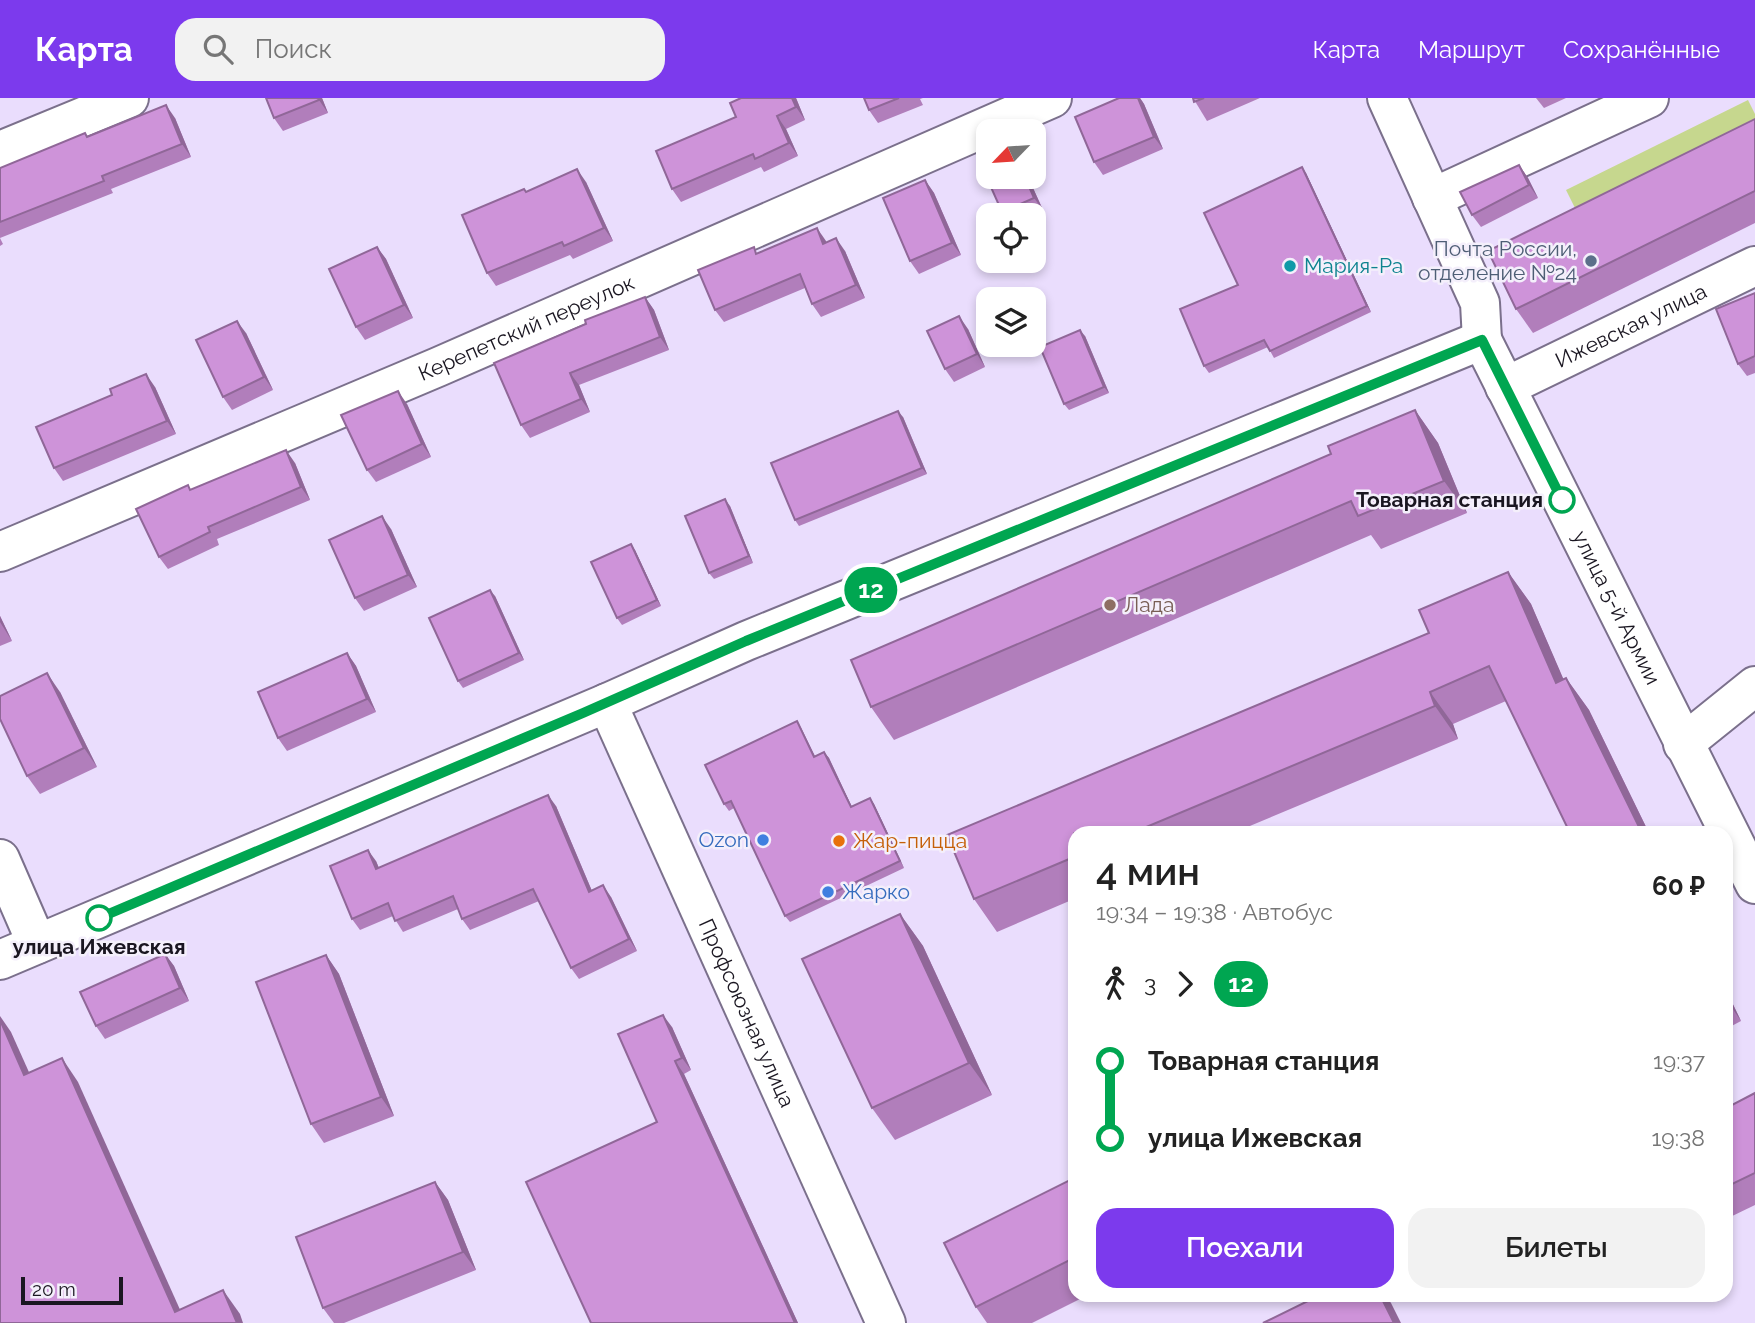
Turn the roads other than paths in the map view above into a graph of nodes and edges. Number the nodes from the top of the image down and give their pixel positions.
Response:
1 (129, 98) edge
2 (1052, 98) edge
3 (1387, 98) edge
4 (1649, 98) edge
5 (0, 151) edge
6 (1432, 198) junction
7 (1755, 266) edge
8 (1482, 340) junction
9 (1506, 387) junction
10 (0, 552) edge
11 (1755, 686) edge
12 (607, 703) junction
13 (1684, 744) junction
14 (1726, 826) edge
15 (1733, 841) edge
16 (0, 859) edge
17 (1755, 884) edge
18 (37, 944) junction
19 (0, 960) edge
20 (886, 1323) edge

1 - 5 main road
2 - 10 main road, Керепетский переулок
3 - 6 main road, улица 5-й Армии
4 - 6 main road
6 - 8 main road, улица 5-й Армии
7 - 9 main road, Ижевская улица
8 - 9 main road, улица 5-й Армии
8 - 12 main road
9 - 13 main road, улица 5-й Армии
11 - 13 main road
12 - 18 main road
12 - 20 main road, Профсоюзная улица
13 - 14 main road, улица 5-й Армии
15 - 17 main road, улица 5-й Армии
16 - 18 main road
18 - 19 main road

